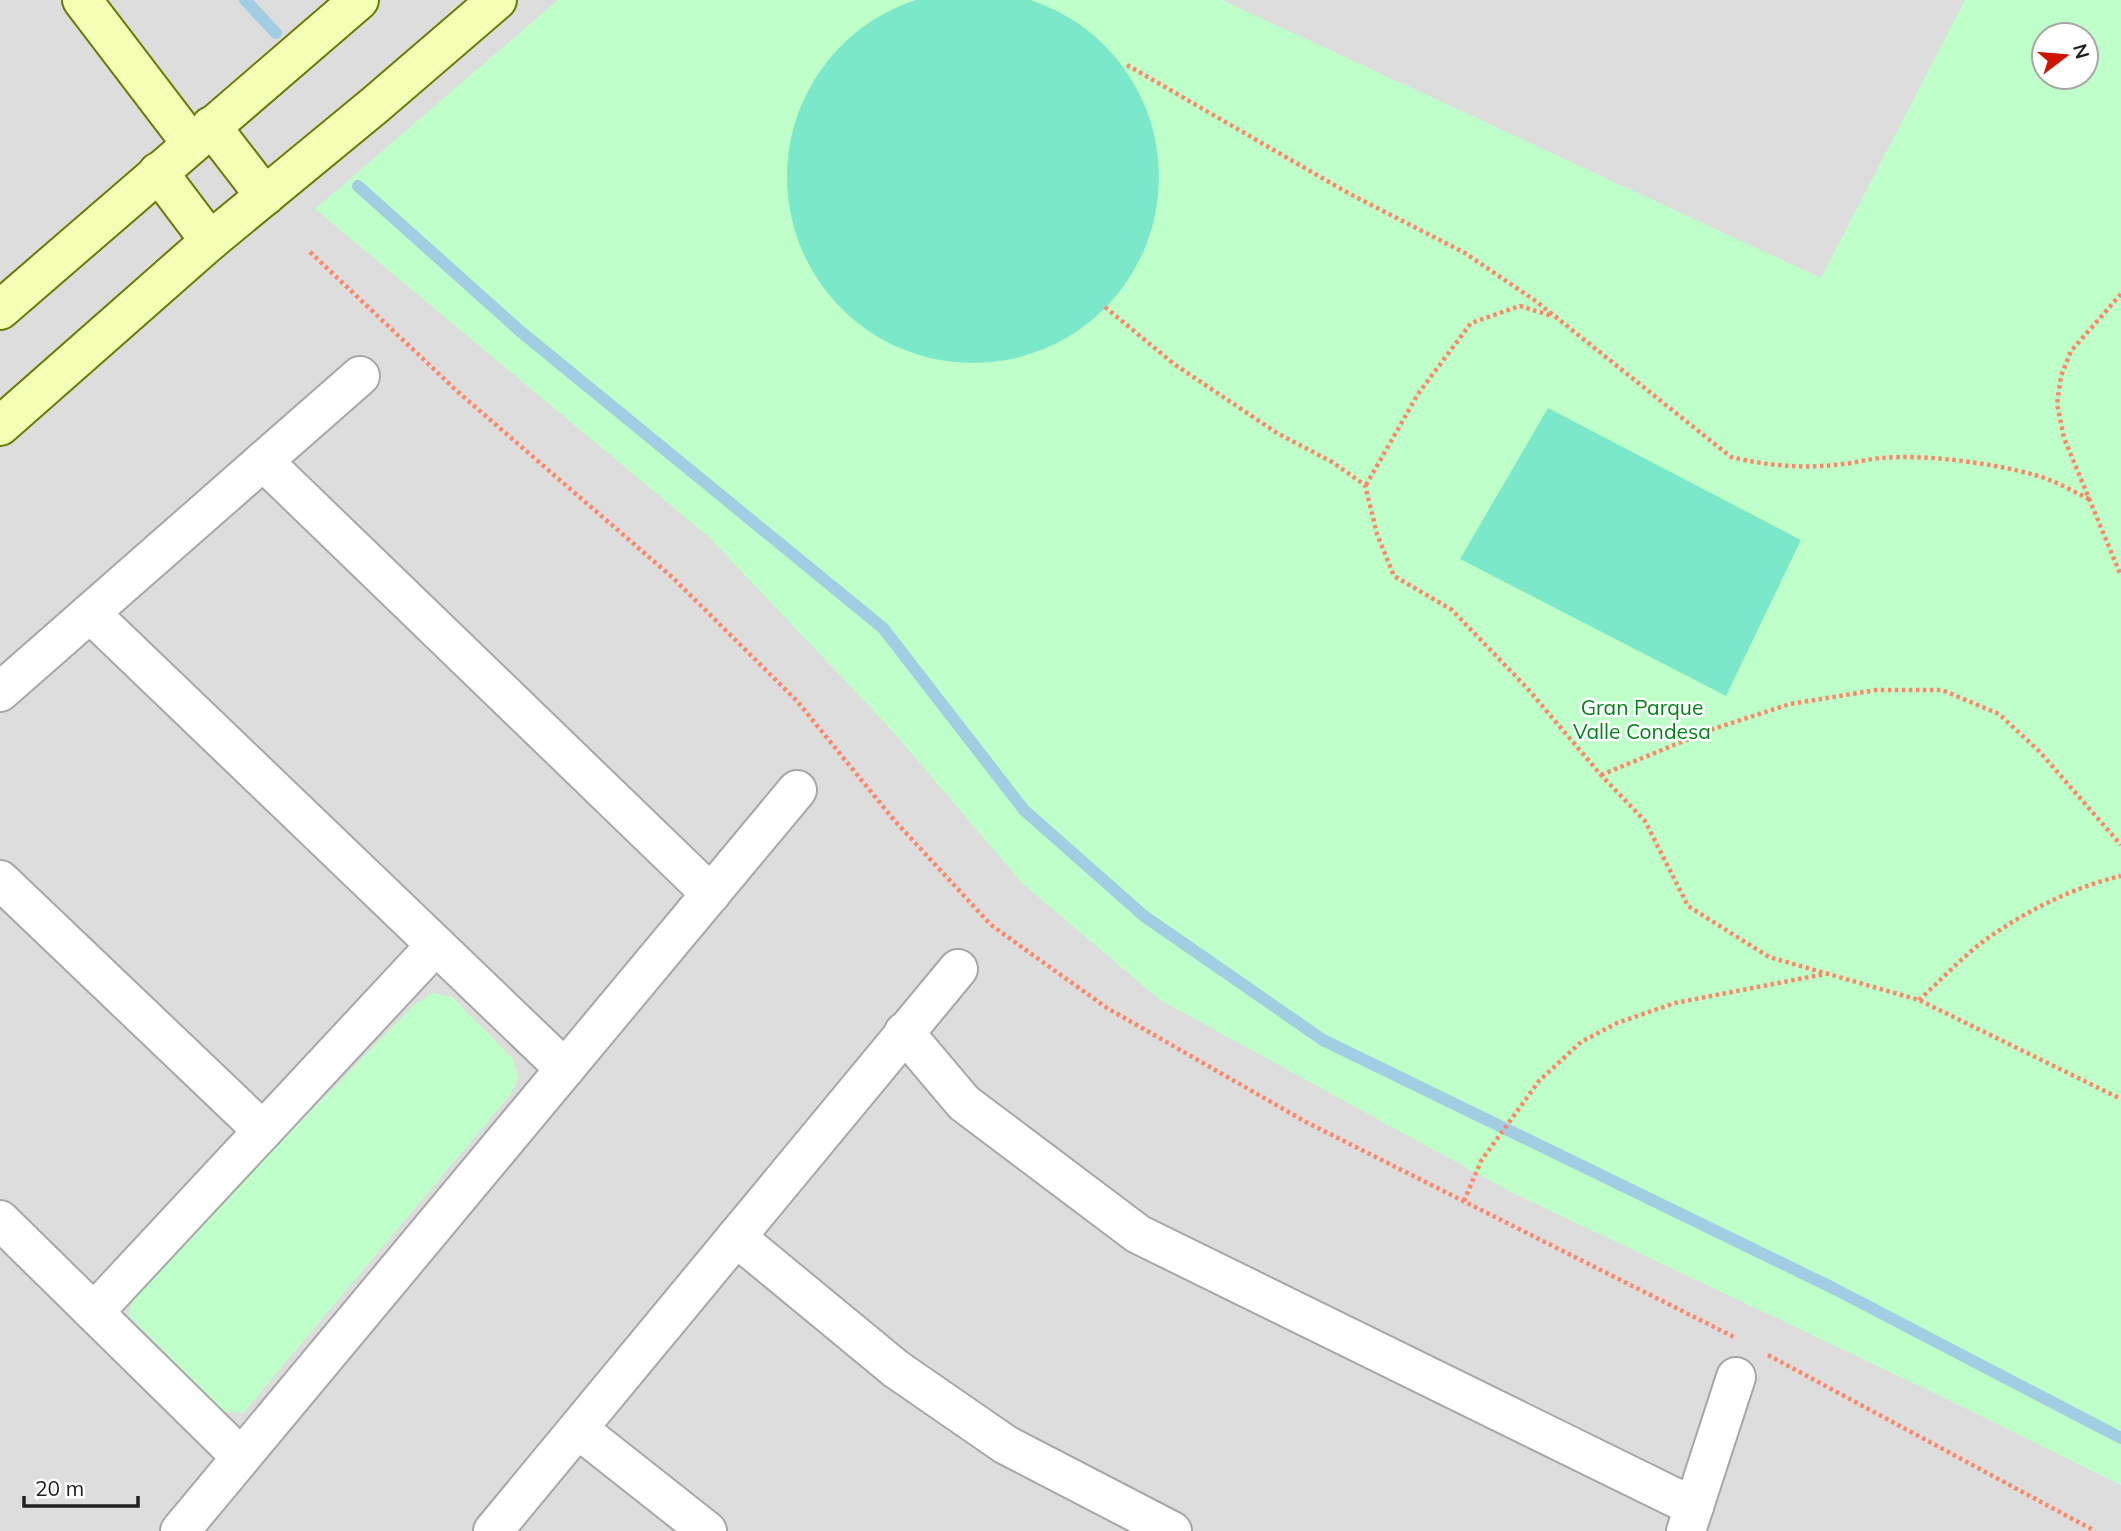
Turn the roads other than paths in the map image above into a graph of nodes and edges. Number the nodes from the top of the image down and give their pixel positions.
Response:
1 (82, 0) edge
2 (359, 0) edge
3 (496, 0) edge
4 (201, 135) junction
5 (158, 172) junction
6 (265, 196) junction
7 (210, 241) junction
8 (0, 310) edge
9 (360, 376) dead end
10 (0, 426) edge
11 (263, 461) junction
12 (90, 613) junction
13 (0, 692) edge
14 (797, 790) dead end
15 (0, 880) edge
16 (711, 894) junction
17 (436, 945) junction
18 (958, 969) dead end
19 (904, 1032) junction
20 (565, 1069) junction
21 (263, 1131) junction
22 (0, 1220) edge
23 (736, 1237) junction
24 (94, 1312) junction
25 (1749, 1364) road end
26 (578, 1429) junction
27 (242, 1457) junction
28 (1690, 1519) edge
29 (180, 1531) edge
30 (493, 1531) edge
31 (707, 1531) edge
32 (1172, 1531) edge

1 - 4 street
2 - 4 street
3 - 6 street
4 - 5 street
4 - 6 street
5 - 7 street
5 - 8 street
6 - 7 street
7 - 10 street
9 - 11 street
11 - 12 street
11 - 16 street
12 - 13 street
12 - 17 street
14 - 16 street
15 - 21 street
16 - 20 street
17 - 20 street
17 - 21 street
18 - 19 street
19 - 23 street
19 - 28 street
20 - 27 street
21 - 24 street
22 - 24 street
23 - 26 street
23 - 32 street
24 - 27 street
25 - 28 street
26 - 30 street
26 - 31 street
27 - 29 street

